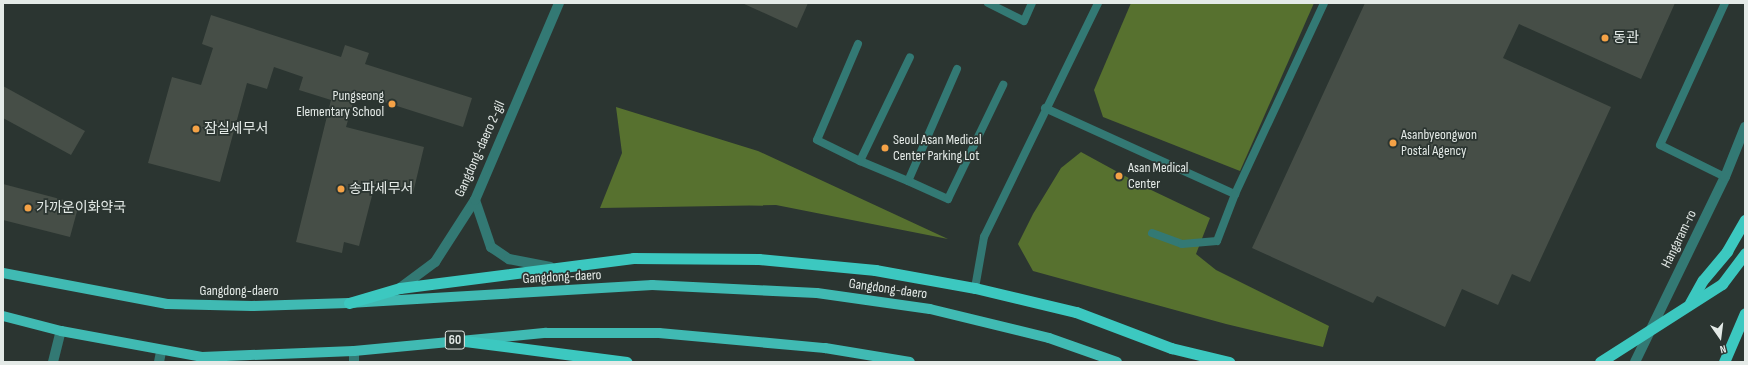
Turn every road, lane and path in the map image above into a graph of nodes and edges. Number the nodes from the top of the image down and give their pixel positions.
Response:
1 (559, 3) edge
2 (988, 3) edge
3 (1032, 3) edge
4 (1098, 3) edge
5 (1324, 3) edge
6 (1725, 3) edge
7 (858, 44) dead end
8 (910, 57) dead end
9 (957, 70) dead end
10 (1003, 85) dead end
11 (1046, 108) junction
12 (1745, 127) edge
13 (860, 161) junction
14 (1725, 177) junction
15 (908, 181) junction
16 (1235, 194) junction
17 (475, 200) junction
18 (1745, 220) edge
19 (1152, 233) dead end
20 (1745, 253) edge
21 (555, 268) junction
22 (3, 273) edge
23 (400, 288) junction
24 (975, 288) junction
25 (349, 303) junction
26 (1690, 304) junction
27 (1745, 313) edge
28 (3, 316) edge
29 (62, 331) junction
30 (457, 340) junction
31 (1171, 348) junction
32 (354, 351) junction
33 (161, 352) junction
34 (245, 359) edge
35 (1602, 361) edge
36 (53, 362) edge
37 (159, 362) edge
38 (354, 362) edge
39 (627, 362) edge
40 (910, 362) edge
41 (1117, 362) edge
42 (1210, 362) edge
43 (1229, 362) edge
44 (1635, 362) edge
45 (1724, 362) edge

1 - 17 street, Gangdong-daero 2-gil
2 - 3 lane
4 - 11 lane
5 - 16 lane
6 - 14 lane
7 - 13 lane
8 - 13 lane
9 - 15 lane
10 - 15 lane
11 - 16 lane
11 - 24 lane
12 - 14 street, Hangaram-ro
13 - 15 lane
14 - 44 street, Hangaram-ro
16 - 19 lane
17 - 21 street
17 - 23 street, Gangdong-daero 2-gil
18 - 26 highway
20 - 26 highway
21 - 23 highway
21 - 24 highway
22 - 25 main road, Gangdong-daero
23 - 25 highway
24 - 31 highway
25 - 41 main road, Gangdong-daero
26 - 35 highway
27 - 45 highway
28 - 29 main road, 60
29 - 33 main road, 60
29 - 36 street
30 - 32 main road, 60
30 - 39 highway
30 - 40 main road, 60
31 - 42 street
31 - 43 highway
32 - 34 main road, 60
32 - 38 street
33 - 34 main road, 60
33 - 37 street

